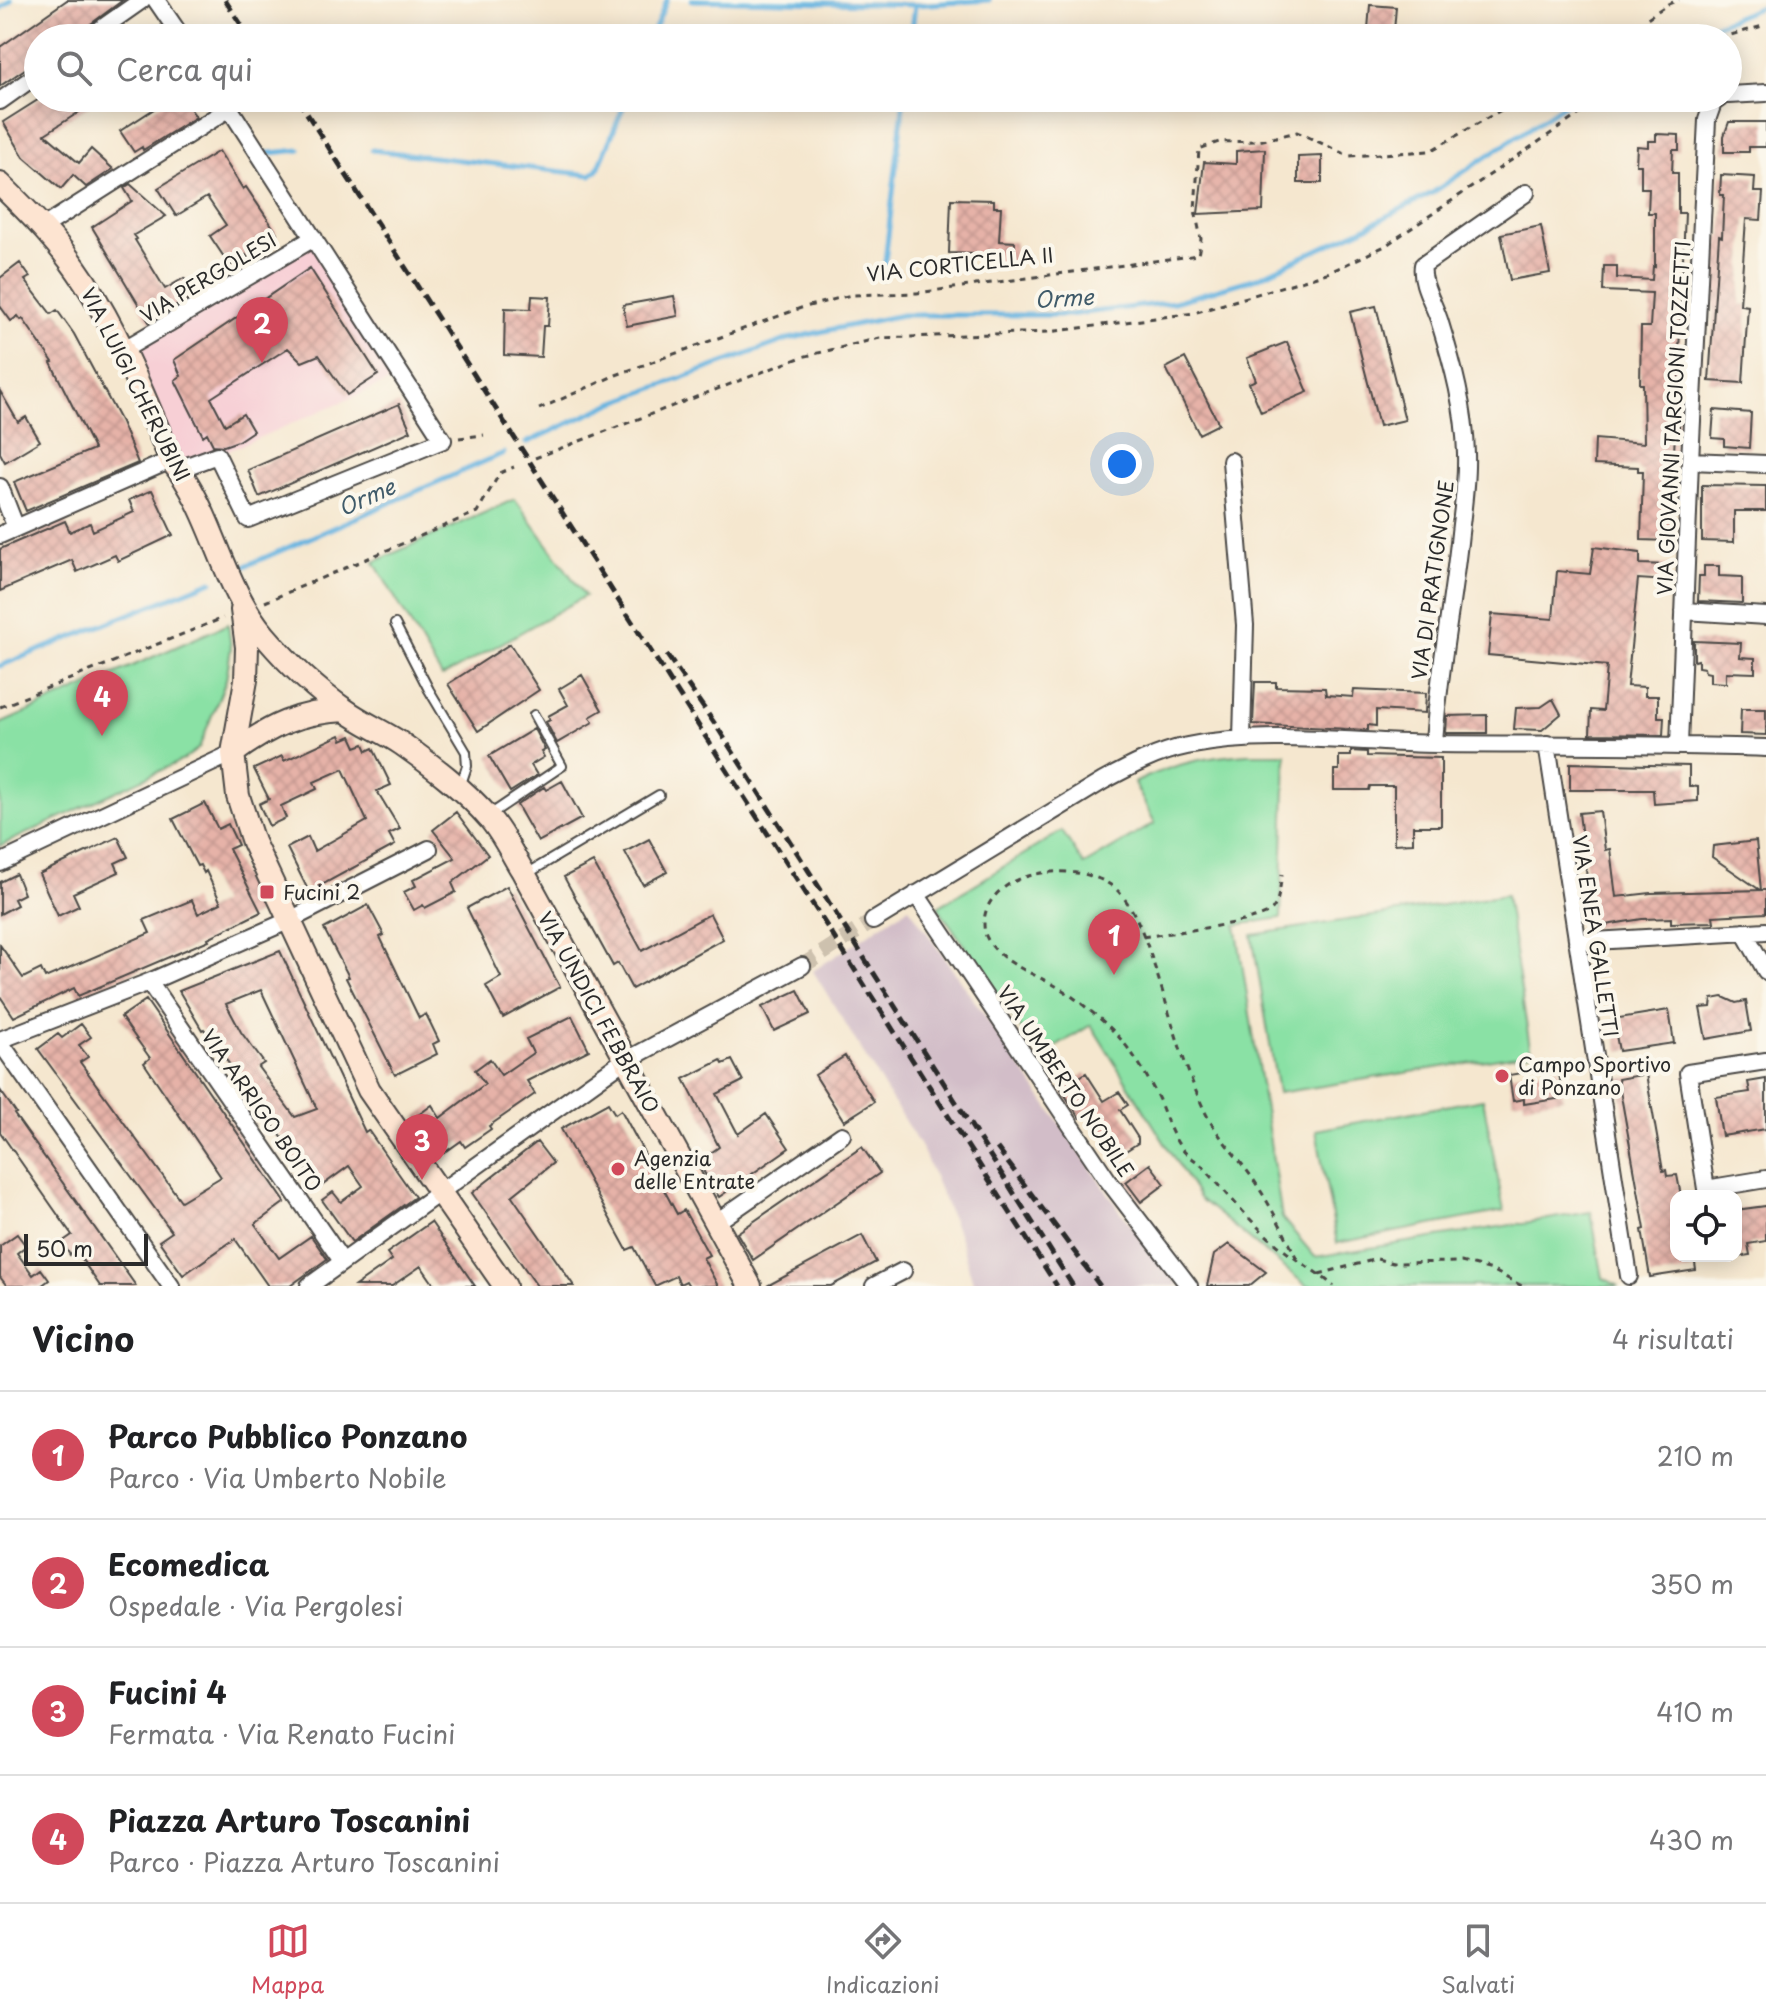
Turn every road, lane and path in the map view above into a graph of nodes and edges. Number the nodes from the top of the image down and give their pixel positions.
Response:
1 (142, 0) edge
2 (156, 0) edge
3 (1679, 0) edge
4 (108, 24) edge
5 (172, 24) edge
6 (1639, 24) edge
7 (1766, 25) edge
8 (1742, 32) edge
9 (24, 84) edge
10 (1766, 93) edge
11 (1742, 94) edge
12 (0, 101) edge
13 (213, 112) edge
14 (232, 112) edge
15 (1498, 112) edge
16 (1582, 112) edge
17 (1710, 112) edge
18 (0, 184) edge
19 (1526, 193) dead end
20 (43, 227) junction
21 (314, 238) junction
22 (123, 350) junction
23 (539, 409) dead end
24 (484, 435) dead end
25 (443, 440) junction
26 (535, 458) dead end
27 (1231, 461) dead end
28 (1690, 461) junction
29 (1766, 464) edge
30 (175, 465) junction
31 (514, 467) dead end
32 (0, 487) edge
33 (16, 528) junction
34 (0, 535) edge
35 (1684, 611) junction
36 (1766, 616) edge
37 (247, 617) junction
38 (395, 624) dead end
39 (0, 707) edge
40 (345, 710) junction
41 (534, 715) dead end
42 (1242, 739) junction
43 (1434, 744) junction
44 (1547, 744) junction
45 (1679, 745) junction
46 (1766, 748) edge
47 (233, 753) junction
48 (459, 788) junction
49 (659, 795) dead end
50 (488, 816) junction
51 (429, 849) dead end
52 (0, 863) edge
53 (1282, 874) dead end
54 (524, 875) junction
55 (916, 894) junction
56 (290, 920) junction
57 (873, 921) tunnel mouth
58 (1766, 931) edge
59 (1744, 932) junction
60 (1143, 937) junction
61 (1577, 942) junction
62 (802, 966) tunnel mouth
63 (1766, 971) edge
64 (149, 982) junction
65 (0, 1041) edge
66 (625, 1060) junction
67 (1766, 1061) edge
68 (842, 1135) dead end
69 (1766, 1179) edge
70 (441, 1191) junction
71 (715, 1223) junction
72 (1297, 1259) junction
73 (342, 1261) junction
74 (903, 1271) dead end
75 (1319, 1274) junction
76 (1629, 1276) dead end
77 (171, 1286) edge
78 (309, 1286) edge
79 (505, 1286) edge
80 (750, 1286) edge
81 (874, 1286) edge
82 (1189, 1286) edge
83 (1334, 1286) edge
84 (1522, 1286) edge

1 - 4 street
2 - 5 street
3 - 6 path
7 - 8 path
9 - 12 street
10 - 11 street
13 - 20 street
14 - 21 street
15 - 23 path, VIA CORTICELLA II
16 - 26 path
17 - 28 street, VIA GIOVANNI TARGIONI TOZZETTI
18 - 20 main road, VIA LUIGI CHERUBINI
19 - 43 street, VIA DI PRATIGNONE
20 - 22 main road, VIA LUIGI CHERUBINI
21 - 22 street, VIA PERGOLESI
21 - 25 street
22 - 30 main road, VIA LUIGI CHERUBINI
24 - 25 path
25 - 30 street
27 - 42 street
28 - 29 street
28 - 35 street, VIA GIOVANNI TARGIONI TOZZETTI
30 - 33 street
30 - 37 main road, VIA LUIGI CHERUBINI
31 - 37 path
32 - 33 street
33 - 34 street
35 - 36 street
35 - 45 street, VIA GIOVANNI TARGIONI TOZZETTI
37 - 39 path
37 - 40 main road, VIA UNDICI FEBBRAIO
37 - 47 main road
38 - 48 lane
40 - 47 main road
40 - 48 main road, VIA UNDICI FEBBRAIO
41 - 50 lane
42 - 43 street
42 - 55 street
43 - 44 street
44 - 45 street
44 - 61 street, VIA ENEA GALLETTI
45 - 46 street
47 - 52 street
47 - 56 main road
48 - 50 main road, VIA UNDICI FEBBRAIO
49 - 54 lane
50 - 54 main road, VIA UNDICI FEBBRAIO
51 - 56 street
53 - 60 path
54 - 66 main road, VIA UNDICI FEBBRAIO
55 - 57 street
55 - 82 street, VIA UMBERTO NOBILE
56 - 64 street
56 - 70 main road
58 - 59 street
59 - 61 street
59 - 63 street
60 - 72 path
60 - 72 path
61 - 76 street, VIA ENEA GALLETTI
62 - 66 street
64 - 65 street
64 - 73 street, VIA ARRIGO BOITO
65 - 77 street
66 - 70 street
66 - 71 main road, VIA UNDICI FEBBRAIO
67 - 69 street
68 - 71 street
70 - 73 street
70 - 79 main road
71 - 80 main road, VIA UNDICI FEBBRAIO
72 - 75 path
73 - 78 street
74 - 81 street
75 - 83 path
75 - 84 path

